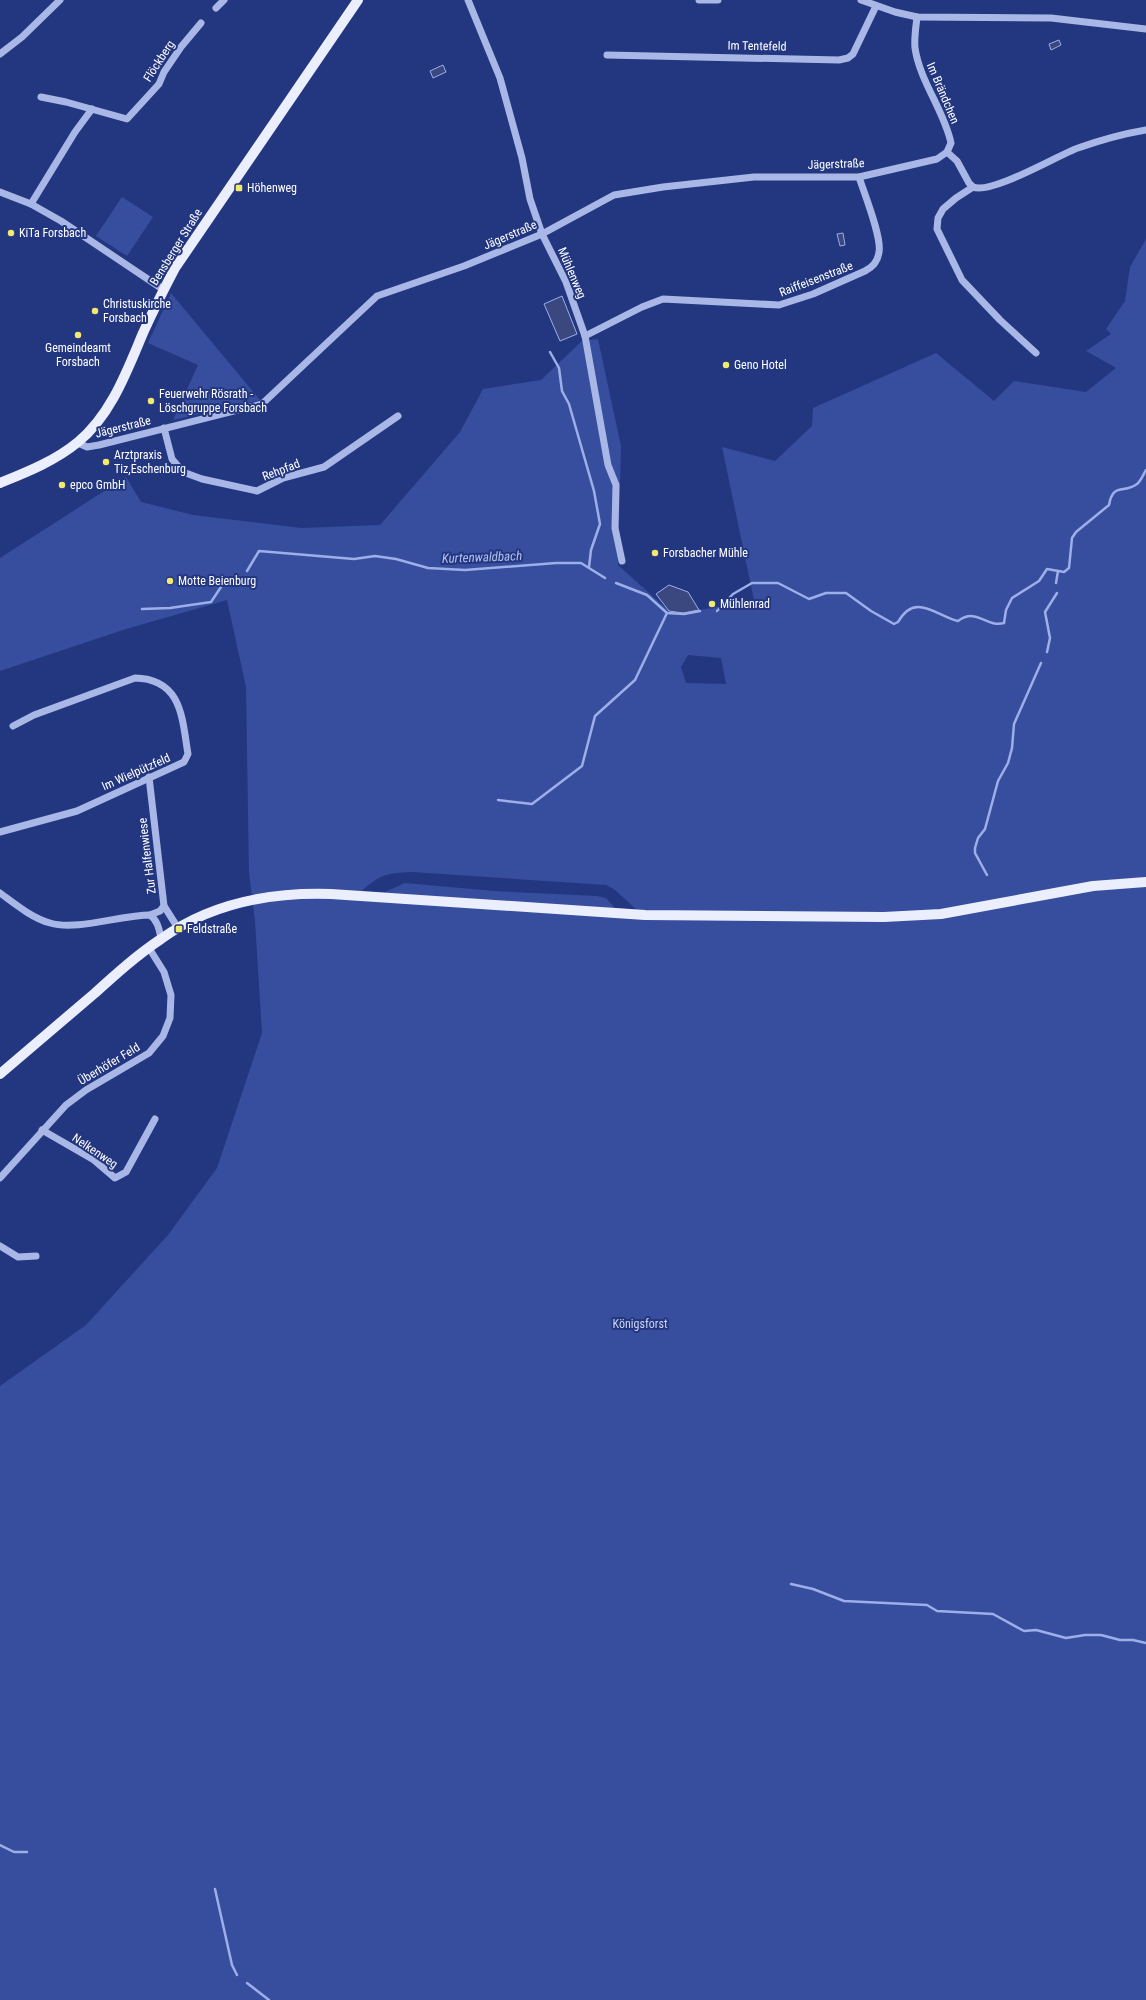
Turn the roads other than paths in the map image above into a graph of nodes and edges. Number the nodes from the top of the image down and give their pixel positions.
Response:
1 (60, 0) edge
2 (224, 0) edge
3 (358, 0) edge
4 (468, 0) edge
5 (699, 0) edge
6 (718, 0) edge
7 (861, 0) edge
8 (876, 6) junction
9 (216, 8) dead end
10 (917, 17) junction
11 (201, 23) dead end
12 (1146, 29) edge
13 (0, 54) edge
14 (606, 55) dead end
15 (41, 97) dead end
16 (92, 109) junction
17 (1146, 130) edge
18 (947, 152) junction
19 (859, 177) junction
20 (974, 187) junction
21 (0, 192) edge
22 (32, 204) junction
23 (542, 234) junction
24 (164, 290) junction
25 (585, 336) junction
26 (1036, 353) dead end
27 (398, 416) dead end
28 (164, 428) junction
29 (78, 442) junction
30 (0, 483) edge
31 (622, 561) dead end
32 (13, 726) dead end
33 (149, 777) junction
34 (0, 832) edge
35 (1146, 882) edge
36 (0, 893) edge
37 (164, 906) junction
38 (150, 915) junction
39 (178, 928) junction
40 (161, 938) junction
41 (149, 948) junction
42 (0, 1074) edge
43 (155, 1119) dead end
44 (42, 1130) junction
45 (0, 1178) edge
46 (0, 1246) edge
47 (36, 1256) dead end

1 - 13 street
2 - 9 street
3 - 24 main road, Bensberger Straße
4 - 23 street, Mühlenweg
5 - 6 street
7 - 8 street
8 - 10 street
8 - 14 street, Im Tentefeld
10 - 12 street
10 - 18 street, Im Brändchen
11 - 16 street, Flöckberg
15 - 16 street, Flöckberg
16 - 22 street
17 - 20 street
18 - 19 street, Jägerstraße
18 - 20 street
19 - 23 street, Jägerstraße
19 - 25 street, Raiffeisenstraße
20 - 26 street
21 - 22 street
22 - 24 street
23 - 25 street, Mühlenweg
23 - 28 street, Jägerstraße
24 - 29 main road, Bensberger Straße
25 - 31 street, Mühlenweg
27 - 28 street, Rehpfad
28 - 29 street, Jägerstraße
29 - 30 main road, Bensberger Straße
32 - 33 street, Im Wielpützfeld
33 - 34 street, Im Wielpützfeld
33 - 37 street, Zur Halfenwiese
35 - 39 main road
36 - 38 street
37 - 38 street
37 - 39 street, Zur Halfenwiese
38 - 40 street
39 - 40 main road
40 - 41 main road
41 - 42 main road
41 - 44 street, Überhöfer Feld
43 - 44 street, Nelkenweg
44 - 45 street, Überhöfer Feld
46 - 47 street

